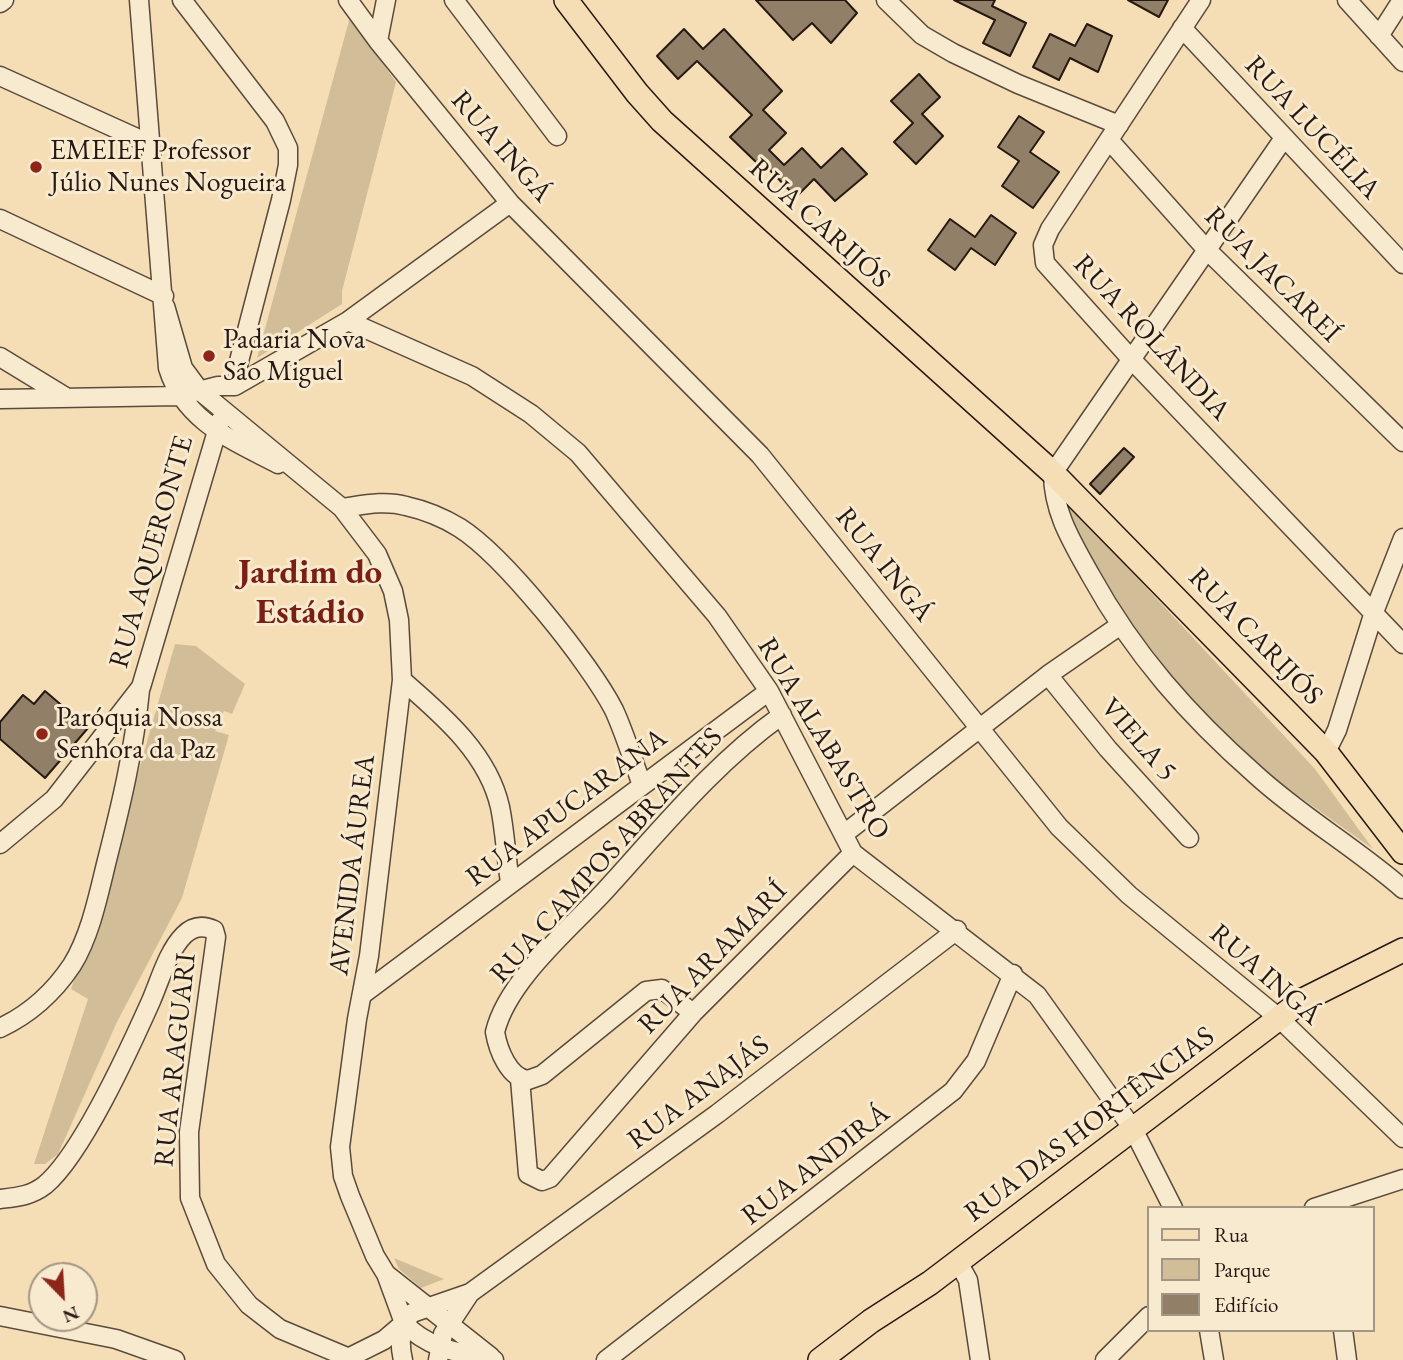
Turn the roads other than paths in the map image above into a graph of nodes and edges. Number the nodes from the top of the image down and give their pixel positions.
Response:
1 (4, 0) edge
2 (139, 0) edge
3 (183, 0) edge
4 (348, 0) edge
5 (386, 0) edge
6 (454, 0) edge
7 (566, 0) edge
8 (886, 0) edge
9 (1201, 0) edge
10 (1347, 0) edge
11 (1402, 0) edge
12 (0, 3) edge
13 (905, 8) edge
14 (1182, 28) junction
15 (1379, 36) junction
16 (378, 41) junction
17 (1403, 62) edge
18 (0, 76) edge
19 (1119, 125) junction
20 (557, 136) dead end
21 (1284, 138) junction
22 (1108, 140) junction
23 (150, 144) junction
24 (510, 203) junction
25 (0, 219) edge
26 (1207, 250) junction
27 (1403, 264) edge
28 (164, 301) junction
29 (348, 321) junction
30 (0, 357) edge
31 (1132, 359) junction
32 (236, 385) junction
33 (201, 391) junction
34 (64, 396) junction
35 (179, 396) junction
36 (0, 399) edge
37 (226, 410) junction
38 (215, 430) junction
39 (1403, 442) edge
40 (1053, 472) junction
41 (310, 481) junction
42 (342, 508) junction
43 (1403, 538) edge
44 (1374, 612) junction
45 (1118, 626) junction
46 (1403, 644) edge
47 (1048, 675) junction
48 (402, 680) junction
49 (141, 687) junction
50 (769, 691) junction
51 (782, 715) junction
52 (983, 728) junction
53 (1326, 752) junction
54 (642, 785) junction
55 (844, 834) junction
56 (1189, 838) dead end
57 (0, 844) edge
58 (1403, 852) edge
59 (853, 853) junction
60 (510, 882) junction
61 (1403, 889) edge
62 (957, 930) junction
63 (1403, 950) edge
64 (369, 956) junction
65 (397, 969) junction
66 (1013, 974) junction
67 (363, 993) junction
68 (693, 1013) junction
69 (1279, 1018) junction
70 (0, 1028) edge
71 (520, 1079) junction
72 (1133, 1129) junction
73 (1403, 1138) edge
74 (1403, 1179) edge
75 (0, 1199) edge
76 (1171, 1206) edge
77 (1323, 1206) edge
78 (958, 1262) junction
79 (387, 1274) junction
80 (470, 1293) junction
81 (426, 1306) junction
82 (0, 1316) edge
83 (1148, 1318) edge
84 (404, 1323) junction
85 (449, 1323) junction
86 (1209, 1332) edge
87 (1343, 1332) edge
88 (439, 1354) edge
89 (351, 1359) edge
90 (175, 1360) edge
91 (403, 1360) edge
92 (494, 1360) edge
93 (606, 1360) edge
94 (820, 1360) edge
95 (980, 1360) edge
96 (1105, 1360) edge
97 (1214, 1360) edge
98 (1348, 1360) edge

1 - 12 street
2 - 23 street
3 - 32 street, RUA AQUERONTE
4 - 16 street, RUA INGÁ
5 - 16 street
6 - 20 street
7 - 40 main road, RUA CARIJÓS
8 - 13 street
9 - 14 street, RUA ROLÂNDIA
10 - 15 street
11 - 15 street
13 - 19 street
14 - 19 street, RUA ROLÂNDIA
14 - 21 street, RUA LUCÉLIA
15 - 17 street
16 - 24 street, RUA INGÁ
18 - 23 street
19 - 22 street, RUA ROLÂNDIA
21 - 26 street
21 - 27 street, RUA LUCÉLIA
22 - 26 street, RUA JACAREÍ
22 - 31 street, RUA ROLÂNDIA
23 - 28 street
24 - 29 street
24 - 52 street, RUA INGÁ
25 - 28 street
26 - 31 street
26 - 39 street, RUA JACAREÍ
28 - 33 street, AVENIDA ÁUREA
28 - 35 street
29 - 32 street
29 - 50 street, RUA ALABASTRO
30 - 34 street
31 - 40 street
31 - 44 street, RUA ROLÂNDIA
32 - 33 street
32 - 37 street, RUA AQUERONTE
33 - 35 street
33 - 37 street, AVENIDA ÁUREA
34 - 35 street
34 - 36 street
35 - 38 street, AVENIDA ÁUREA
37 - 38 street, RUA AQUERONTE
37 - 41 street, AVENIDA ÁUREA
38 - 41 street, AVENIDA ÁUREA
38 - 49 street, RUA AQUERONTE
40 - 45 street
40 - 53 main road, RUA CARIJÓS
41 - 42 street, AVENIDA ÁUREA
42 - 48 street, AVENIDA ÁUREA
42 - 54 street
43 - 44 street
44 - 46 street, RUA ROLÂNDIA
44 - 53 street
45 - 47 street
45 - 61 street
47 - 52 street
47 - 56 street, VIELA 5
48 - 60 street
48 - 64 street, AVENIDA ÁUREA
49 - 57 street, RUA AQUERONTE
49 - 70 street
50 - 51 street, RUA ALABASTRO
50 - 54 street, RUA APUCARANA
51 - 55 street, RUA ALABASTRO
51 - 71 street, RUA CAMPOS ABRANTES
52 - 55 street
52 - 69 street, RUA INGÁ
53 - 58 main road, RUA CARIJÓS
54 - 60 street, RUA APUCARANA
55 - 59 street, RUA ALABASTRO
59 - 62 street, RUA ALABASTRO
59 - 68 street, RUA ARAMARÍ
60 - 65 street, RUA APUCARANA
62 - 66 street, RUA ALABASTRO
62 - 80 street, RUA ANAJÁS
63 - 69 main road, RUA DAS HORTÊNCIAS
64 - 65 street
64 - 67 street, AVENIDA ÁUREA
65 - 67 street, RUA APUCARANA
66 - 72 street, RUA ALABASTRO
66 - 93 street, RUA ANDIRÁ
67 - 79 street, AVENIDA ÁUREA
68 - 71 street
68 - 71 street, RUA ARAMARÍ
69 - 72 main road, RUA DAS HORTÊNCIAS
69 - 73 street, RUA INGÁ
72 - 76 street, RUA ALABASTRO
72 - 78 main road, RUA DAS HORTÊNCIAS
74 - 77 street
75 - 89 street, RUA ARAGUARI
78 - 94 main road, RUA DAS HORTÊNCIAS
78 - 95 street
79 - 81 street, AVENIDA ÁUREA
79 - 84 street, AVENIDA ÁUREA
80 - 81 street, RUA ANAJÁS
80 - 85 street, RUA ANAJÁS
81 - 84 street
81 - 85 street, AVENIDA ÁUREA
82 - 90 street
83 - 96 street
84 - 88 street
84 - 89 street
84 - 91 street, AVENIDA ÁUREA
85 - 88 street
85 - 92 street, AVENIDA ÁUREA
86 - 97 street
87 - 98 street
88 - 92 street

